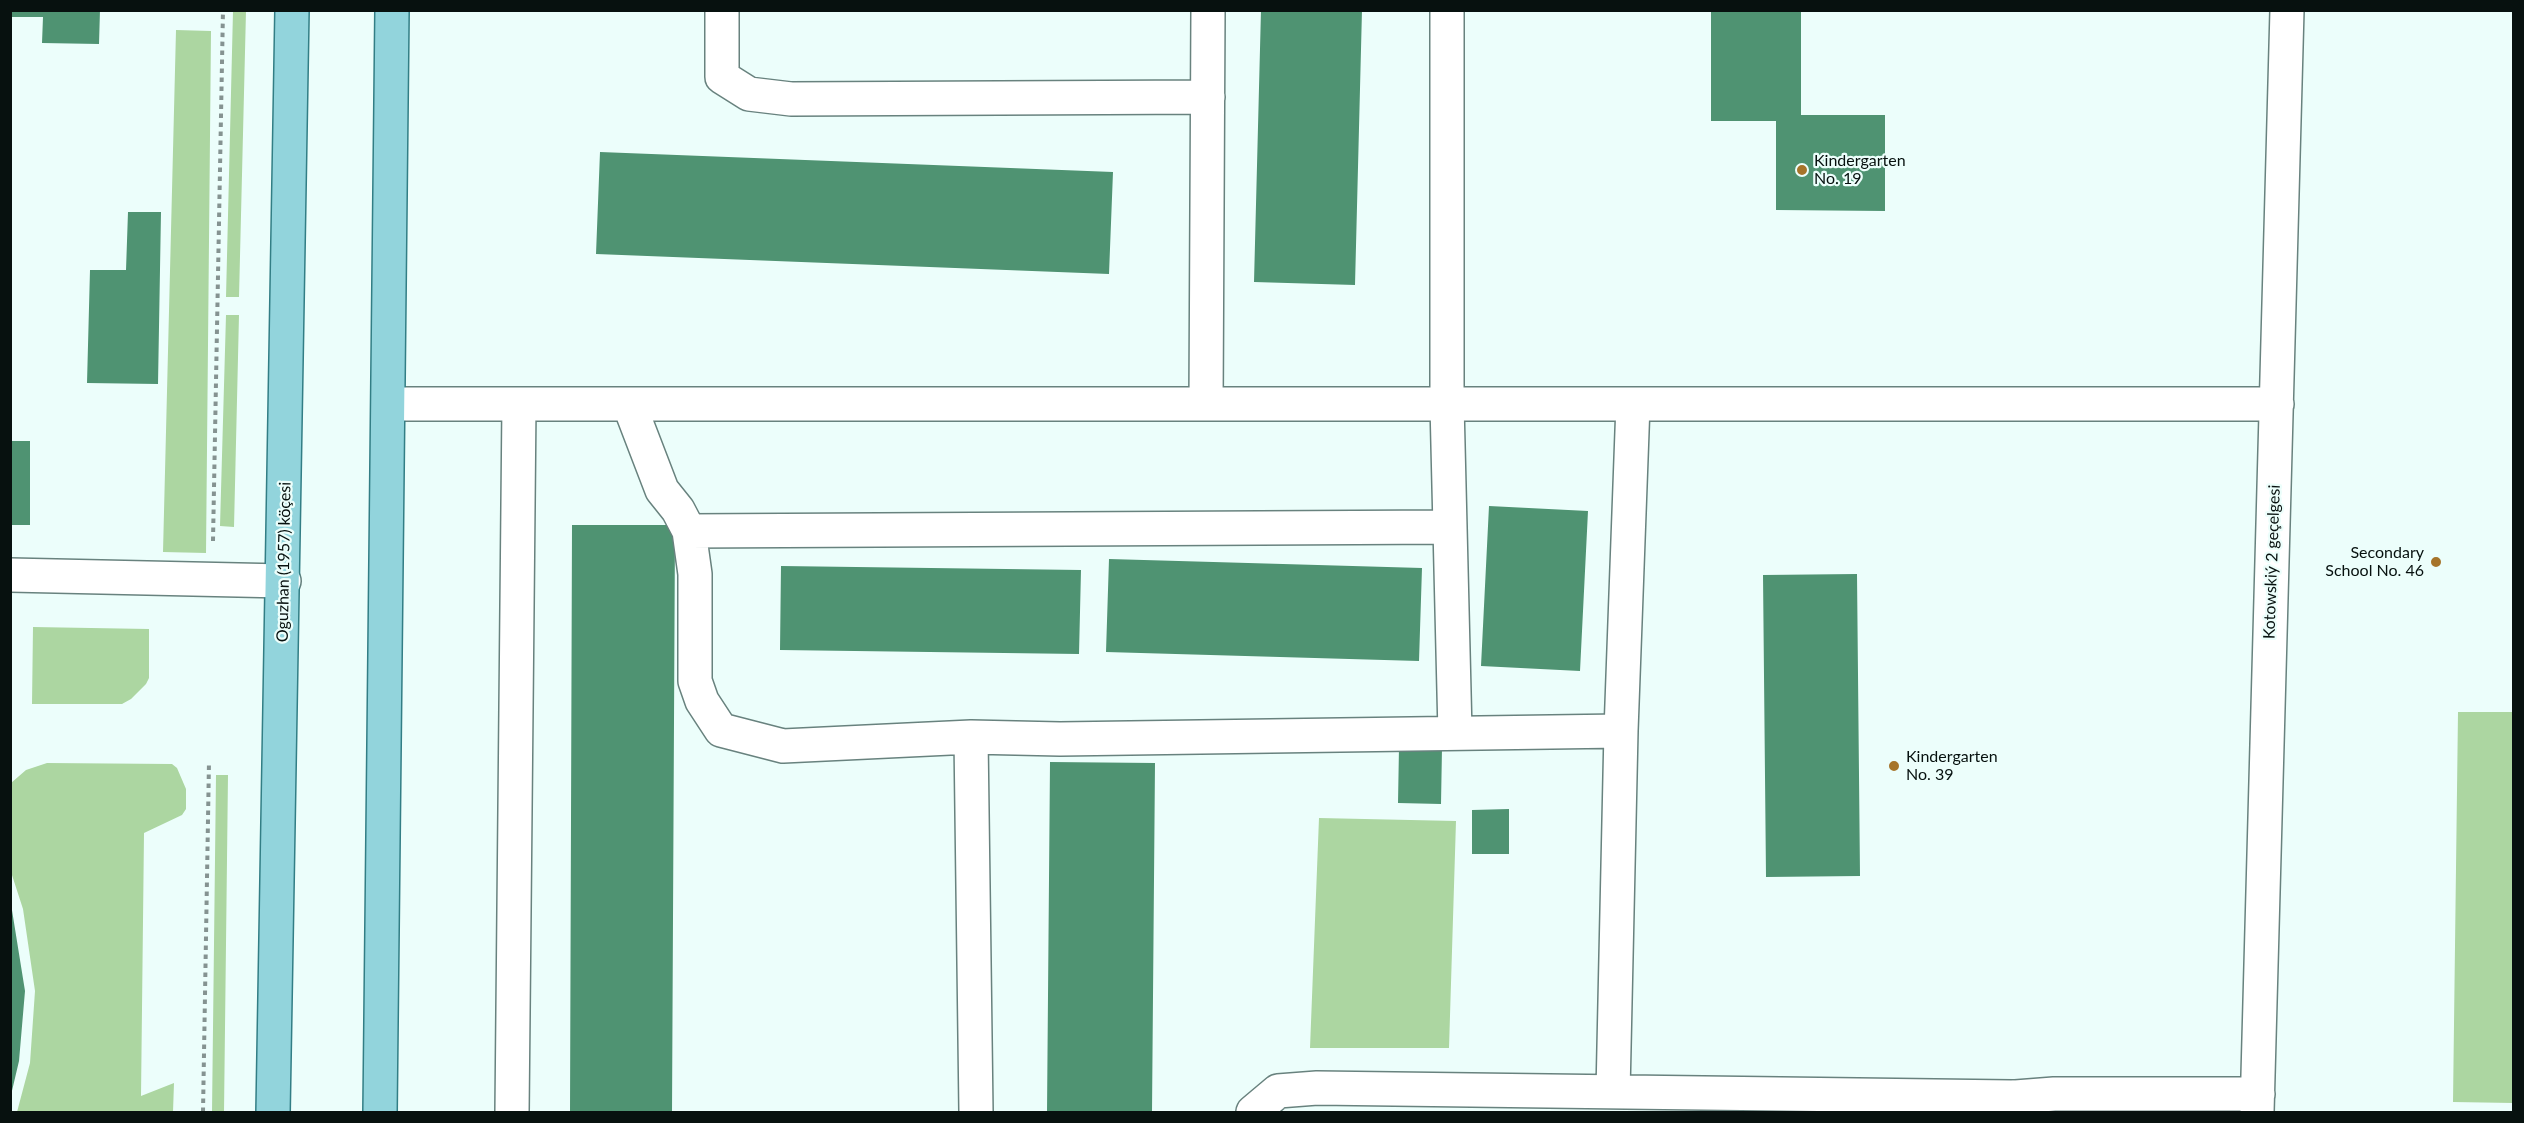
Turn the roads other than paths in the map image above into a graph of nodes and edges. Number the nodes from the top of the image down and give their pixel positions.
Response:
1 (292, 10) edge
2 (392, 10) edge
3 (722, 10) edge
4 (1208, 10) edge
5 (1447, 10) edge
6 (2287, 10) edge
7 (1208, 97) junction
8 (389, 404) junction
9 (519, 404) junction
10 (629, 404) junction
11 (1206, 404) junction
12 (1447, 404) junction
13 (1633, 404) junction
14 (2277, 404) junction
15 (1450, 527) junction
16 (689, 531) junction
17 (10, 576) edge
18 (284, 581) junction
19 (1621, 731) junction
20 (1455, 733) junction
21 (971, 737) junction
22 (1613, 1092) junction
23 (2012, 1097) junction
24 (2258, 1103) edge
25 (273, 1113) edge
26 (380, 1113) edge
27 (512, 1113) edge
28 (976, 1113) edge
29 (1253, 1113) edge
30 (1936, 1113) edge

1 - 18 main road, Oguzhan (1957) köçesi
2 - 8 main road
3 - 7 street
4 - 7 street
5 - 12 street
6 - 14 street, Kotowskiý 2 geçelgesi
7 - 11 street
8 - 9 street
8 - 26 main road
9 - 10 street
9 - 27 street
10 - 11 street
10 - 16 street
11 - 12 street
12 - 13 street
12 - 15 street
13 - 14 street
13 - 19 street
14 - 24 street, Kotowskiý 2 geçelgesi
15 - 16 street
15 - 20 street
16 - 21 street
17 - 18 street
18 - 25 main road, Oguzhan (1957) köçesi
19 - 20 street
19 - 22 street
20 - 21 street
21 - 28 street
22 - 23 street
22 - 29 street
23 - 24 street
23 - 30 street

